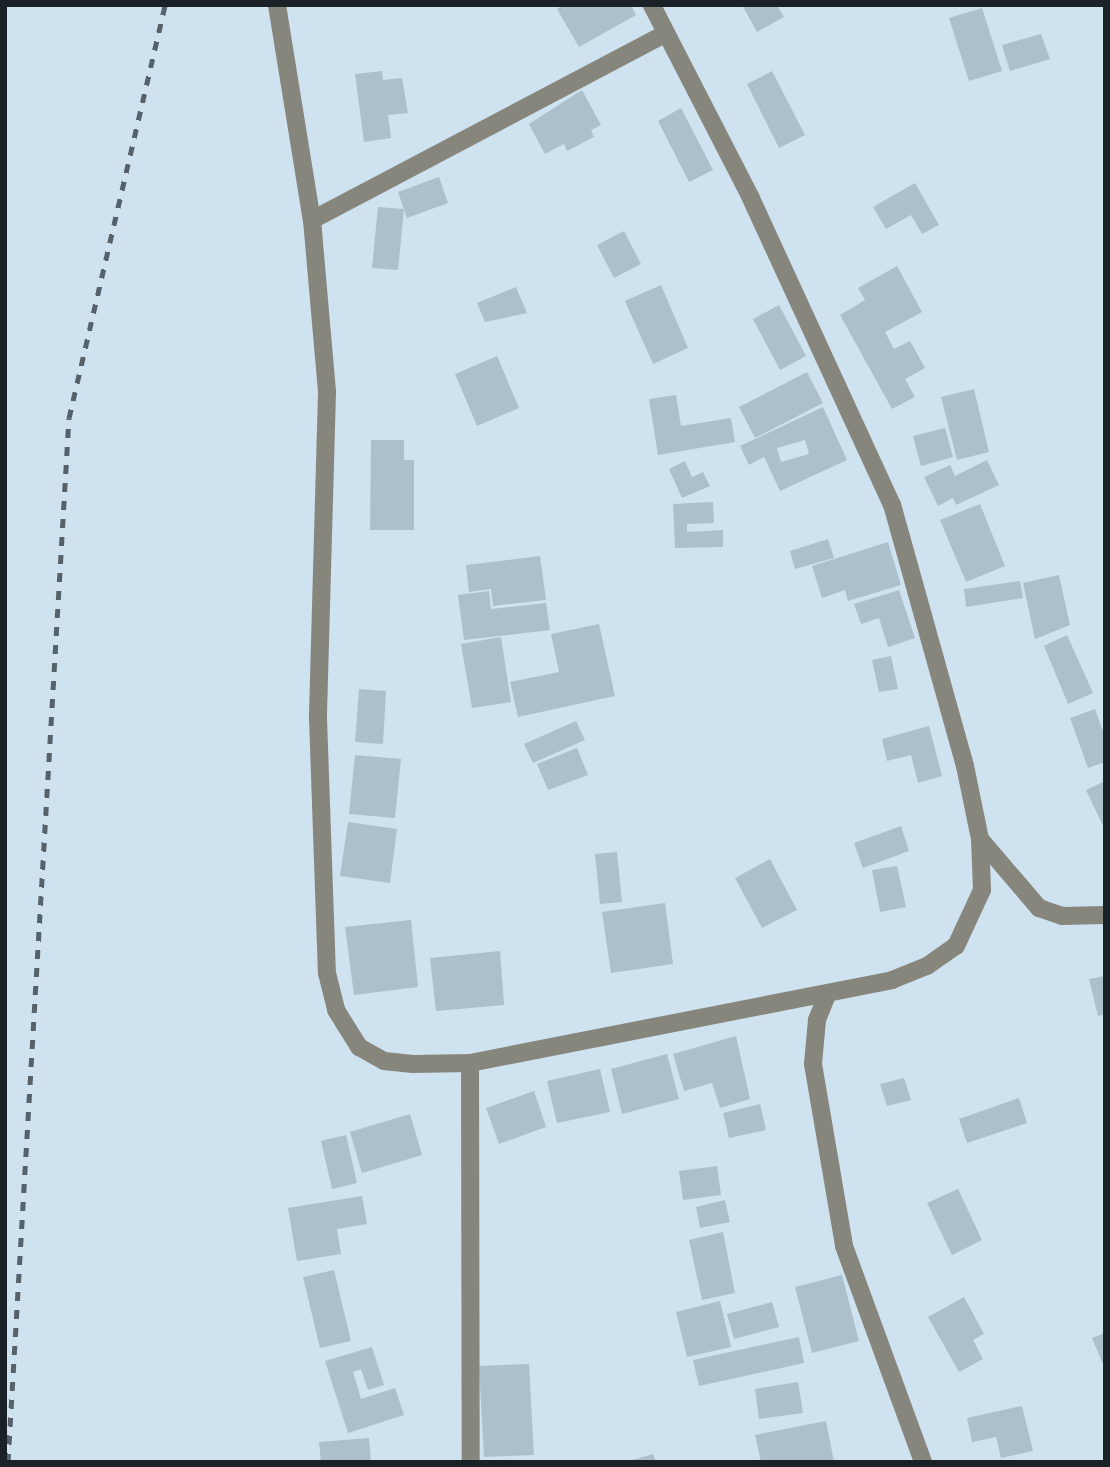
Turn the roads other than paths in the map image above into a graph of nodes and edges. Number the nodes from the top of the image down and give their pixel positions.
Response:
1 (277, 5) edge
2 (652, 5) edge
3 (665, 34) junction
4 (312, 220) junction
5 (980, 839) junction
6 (1105, 915) edge
7 (827, 995) junction
8 (470, 1063) junction
9 (471, 1462) edge
10 (923, 1462) edge

1 - 4 street
2 - 3 street
3 - 4 street
3 - 5 street
4 - 8 street
5 - 6 street
5 - 7 street
7 - 8 street
7 - 10 street
8 - 9 street

